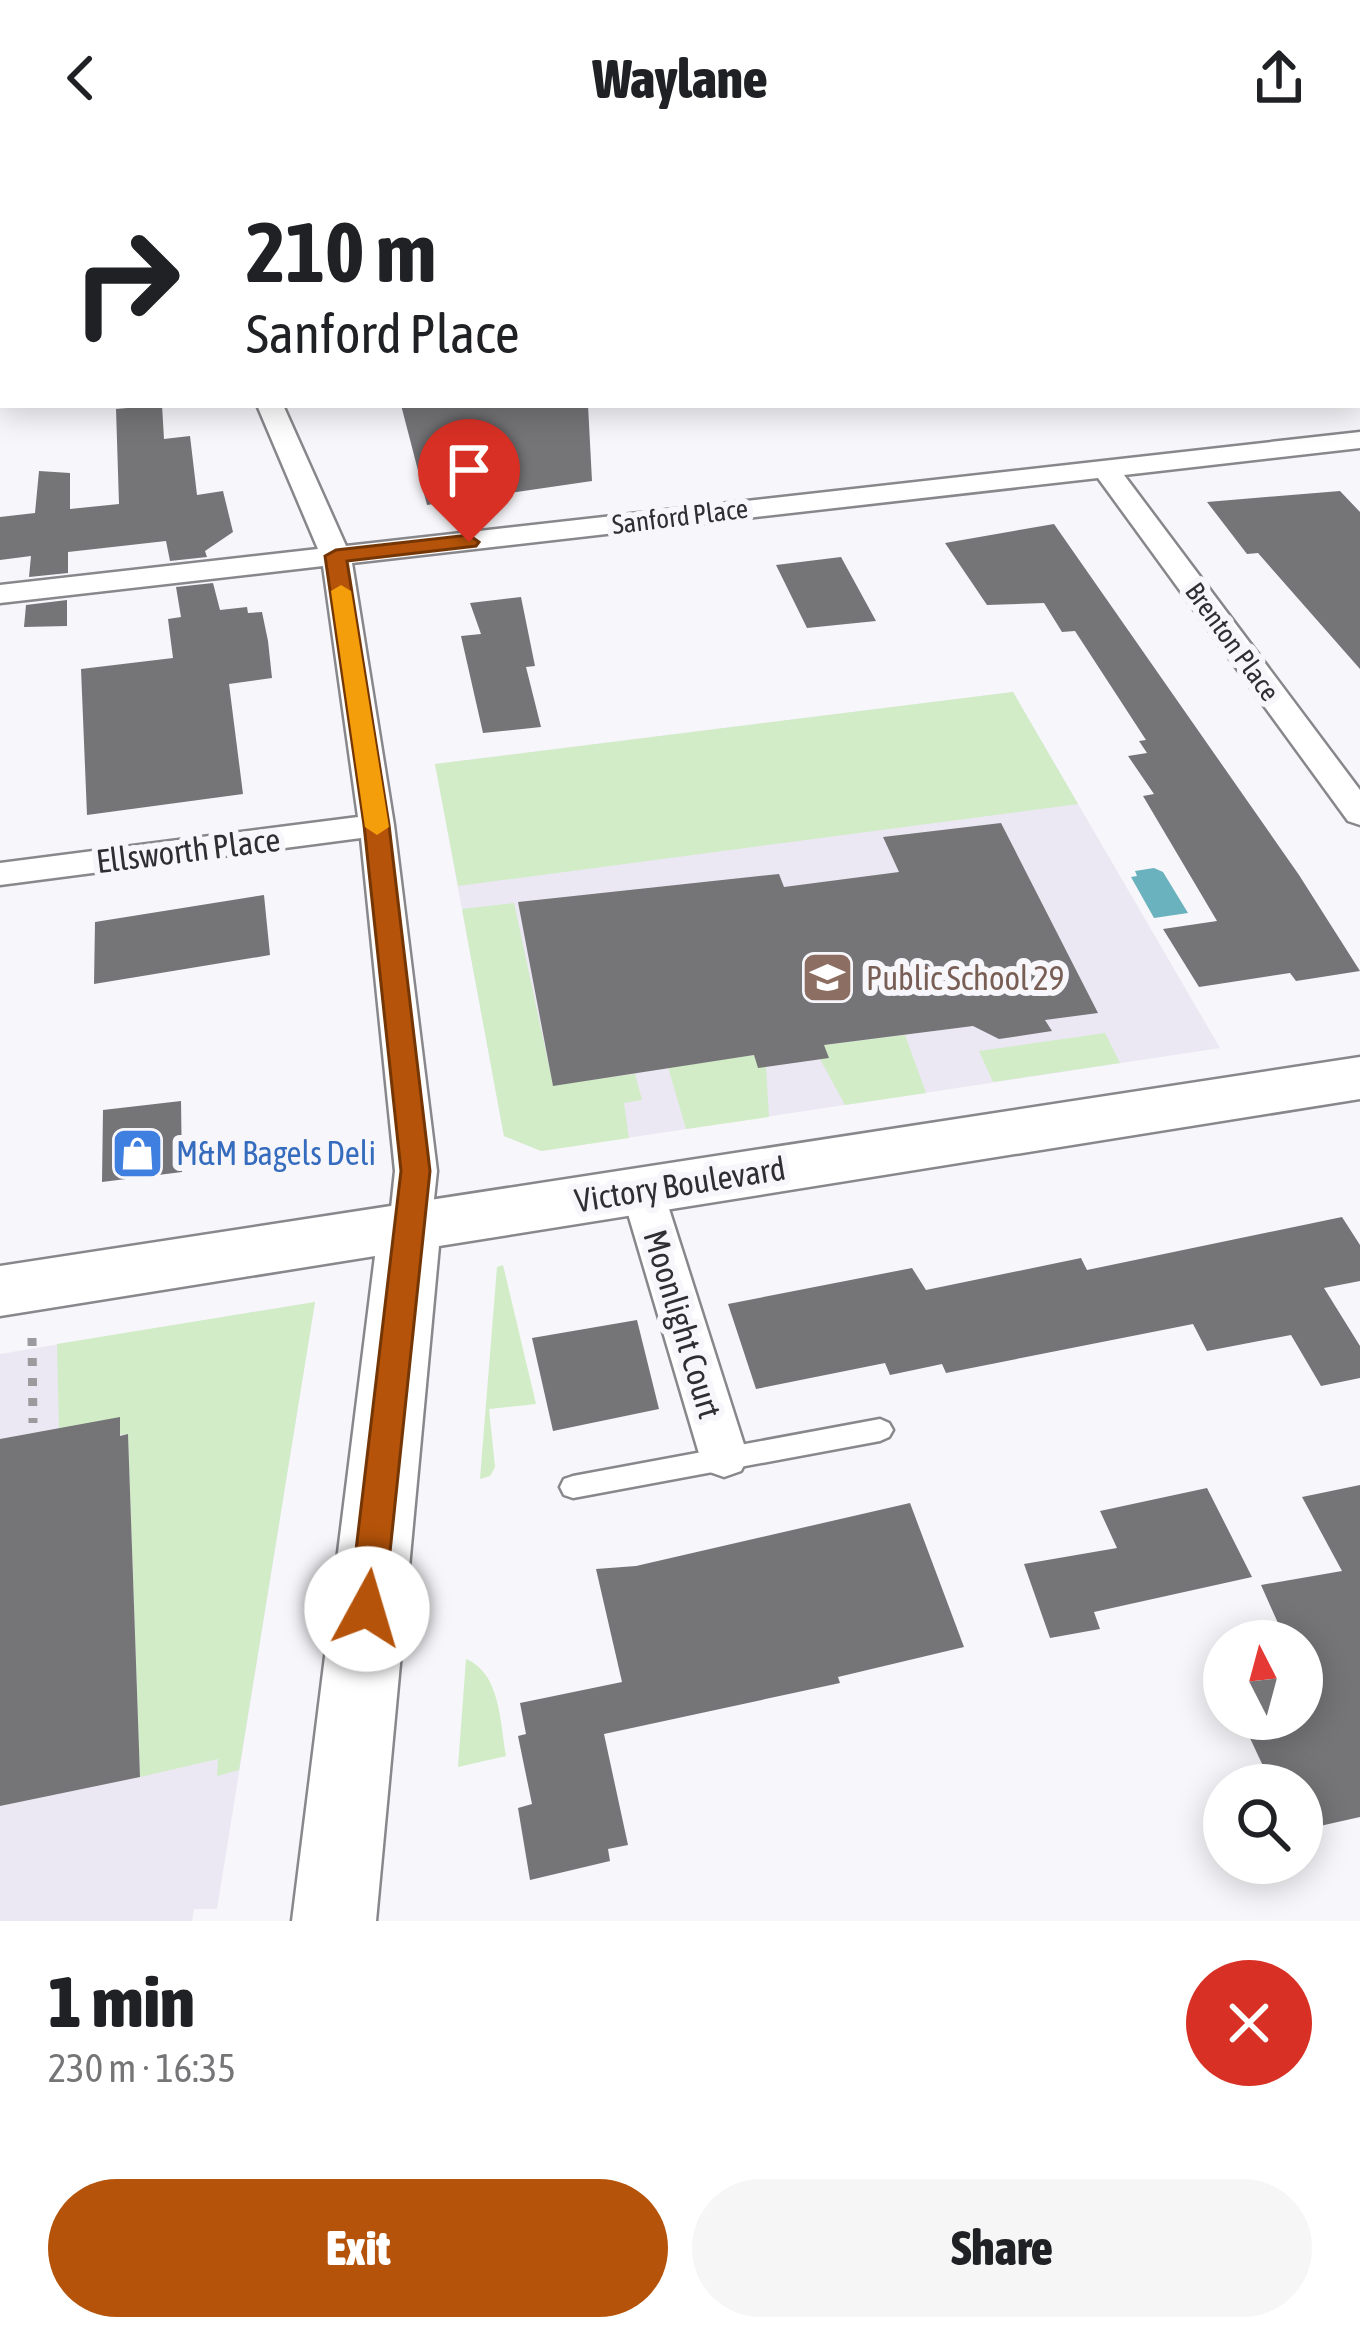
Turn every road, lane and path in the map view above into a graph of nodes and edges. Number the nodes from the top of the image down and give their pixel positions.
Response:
1 (271, 408) edge
2 (1360, 440) edge
3 (1105, 469) junction
4 (336, 556) junction
5 (0, 594) edge
6 (1360, 814) edge
7 (376, 825) junction
8 (0, 874) edge
9 (1360, 1078) edge
10 (642, 1190) junction
11 (410, 1227) junction
12 (16, 1315) edge
13 (33, 1423) dead end
14 (880, 1430) dead end
15 (724, 1457) junction
16 (573, 1487) dead end
17 (334, 1921) edge

1 - 4 street
2 - 3 street, Sanford Place
3 - 4 street, Sanford Place
3 - 6 street, Brenton Place
4 - 5 street, Sanford Place
4 - 7 street
7 - 8 street, Ellsworth Place
7 - 11 street
9 - 10 main road, Victory Boulevard
10 - 11 main road, Victory Boulevard
10 - 15 street, Moonlight Court
11 - 12 main road, Victory Boulevard
11 - 17 main road
12 - 13 path
14 - 15 lane
15 - 16 lane

